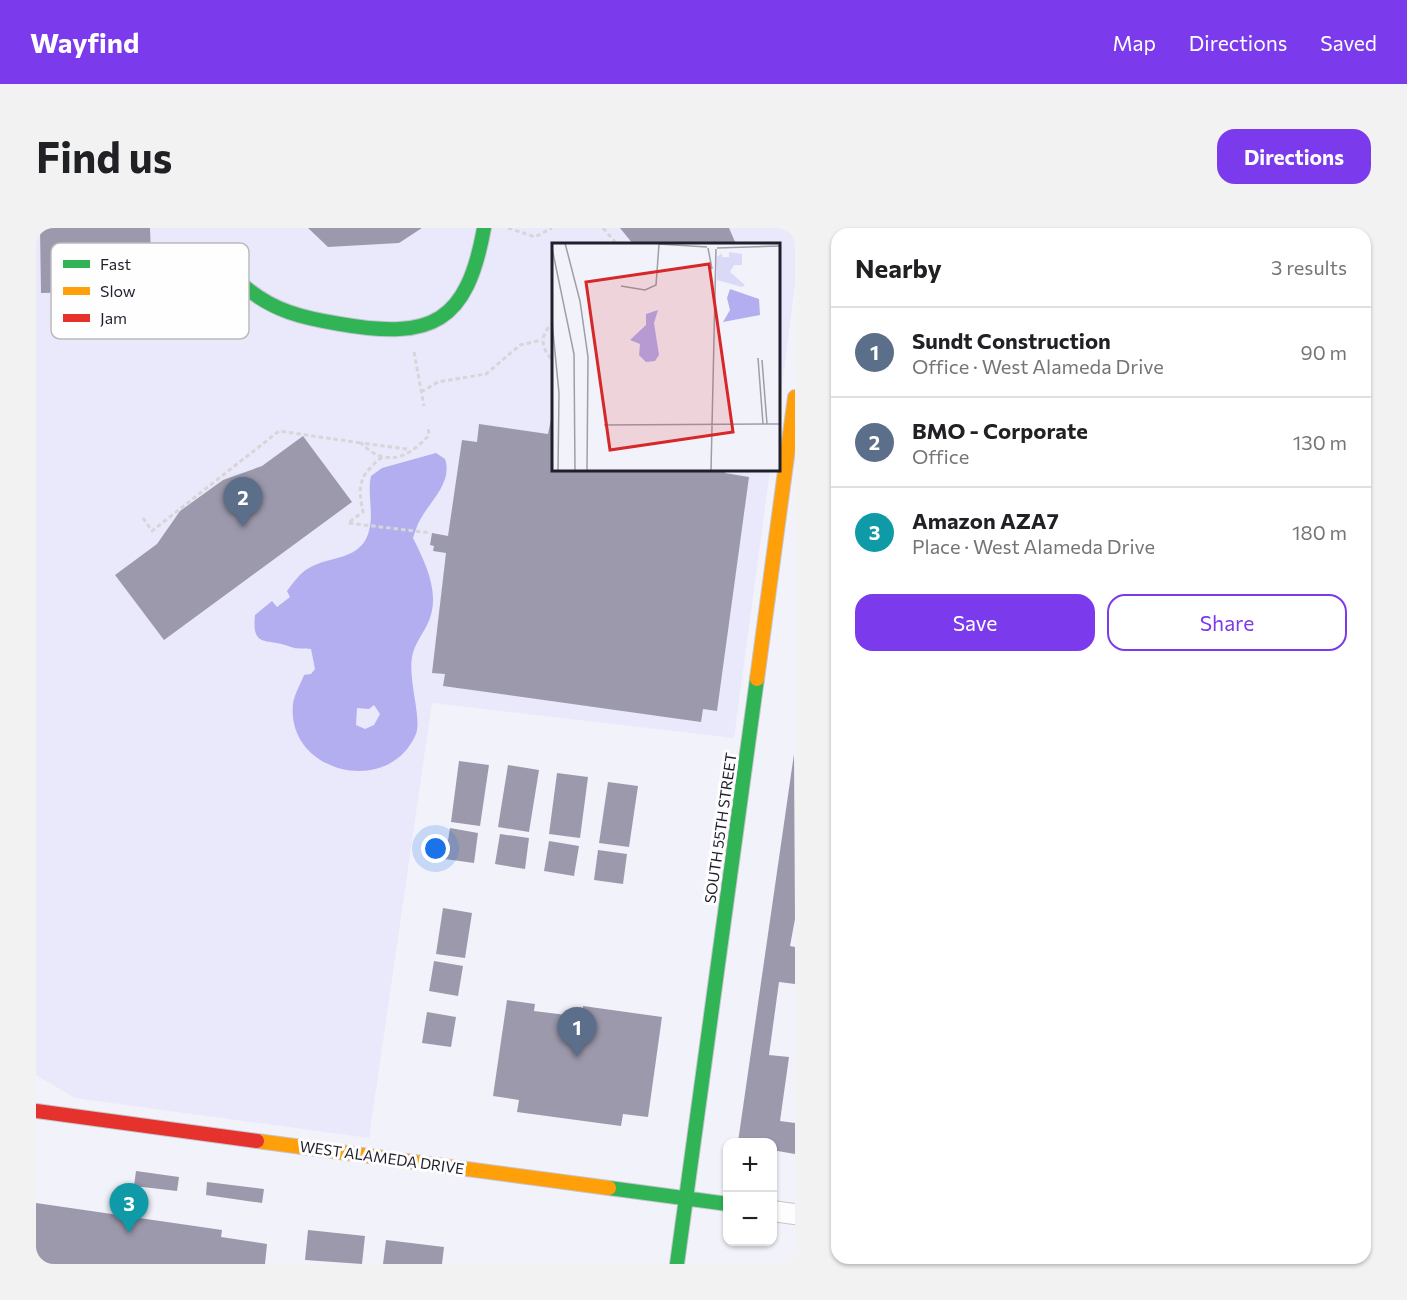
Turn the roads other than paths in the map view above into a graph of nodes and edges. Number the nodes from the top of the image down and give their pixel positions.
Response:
1 (484, 228) edge
2 (249, 291) edge
3 (795, 397) edge
4 (36, 1111) edge
5 (687, 1198) junction
6 (723, 1203) edge
7 (777, 1212) edge
8 (795, 1214) edge
9 (677, 1264) edge

1 - 2 street
3 - 5 street, SOUTH 55TH STREET
4 - 5 street, WEST ALAMEDA DRIVE
5 - 6 street, WEST ALAMEDA DRIVE
5 - 9 street, SOUTH 55TH STREET
7 - 8 street

